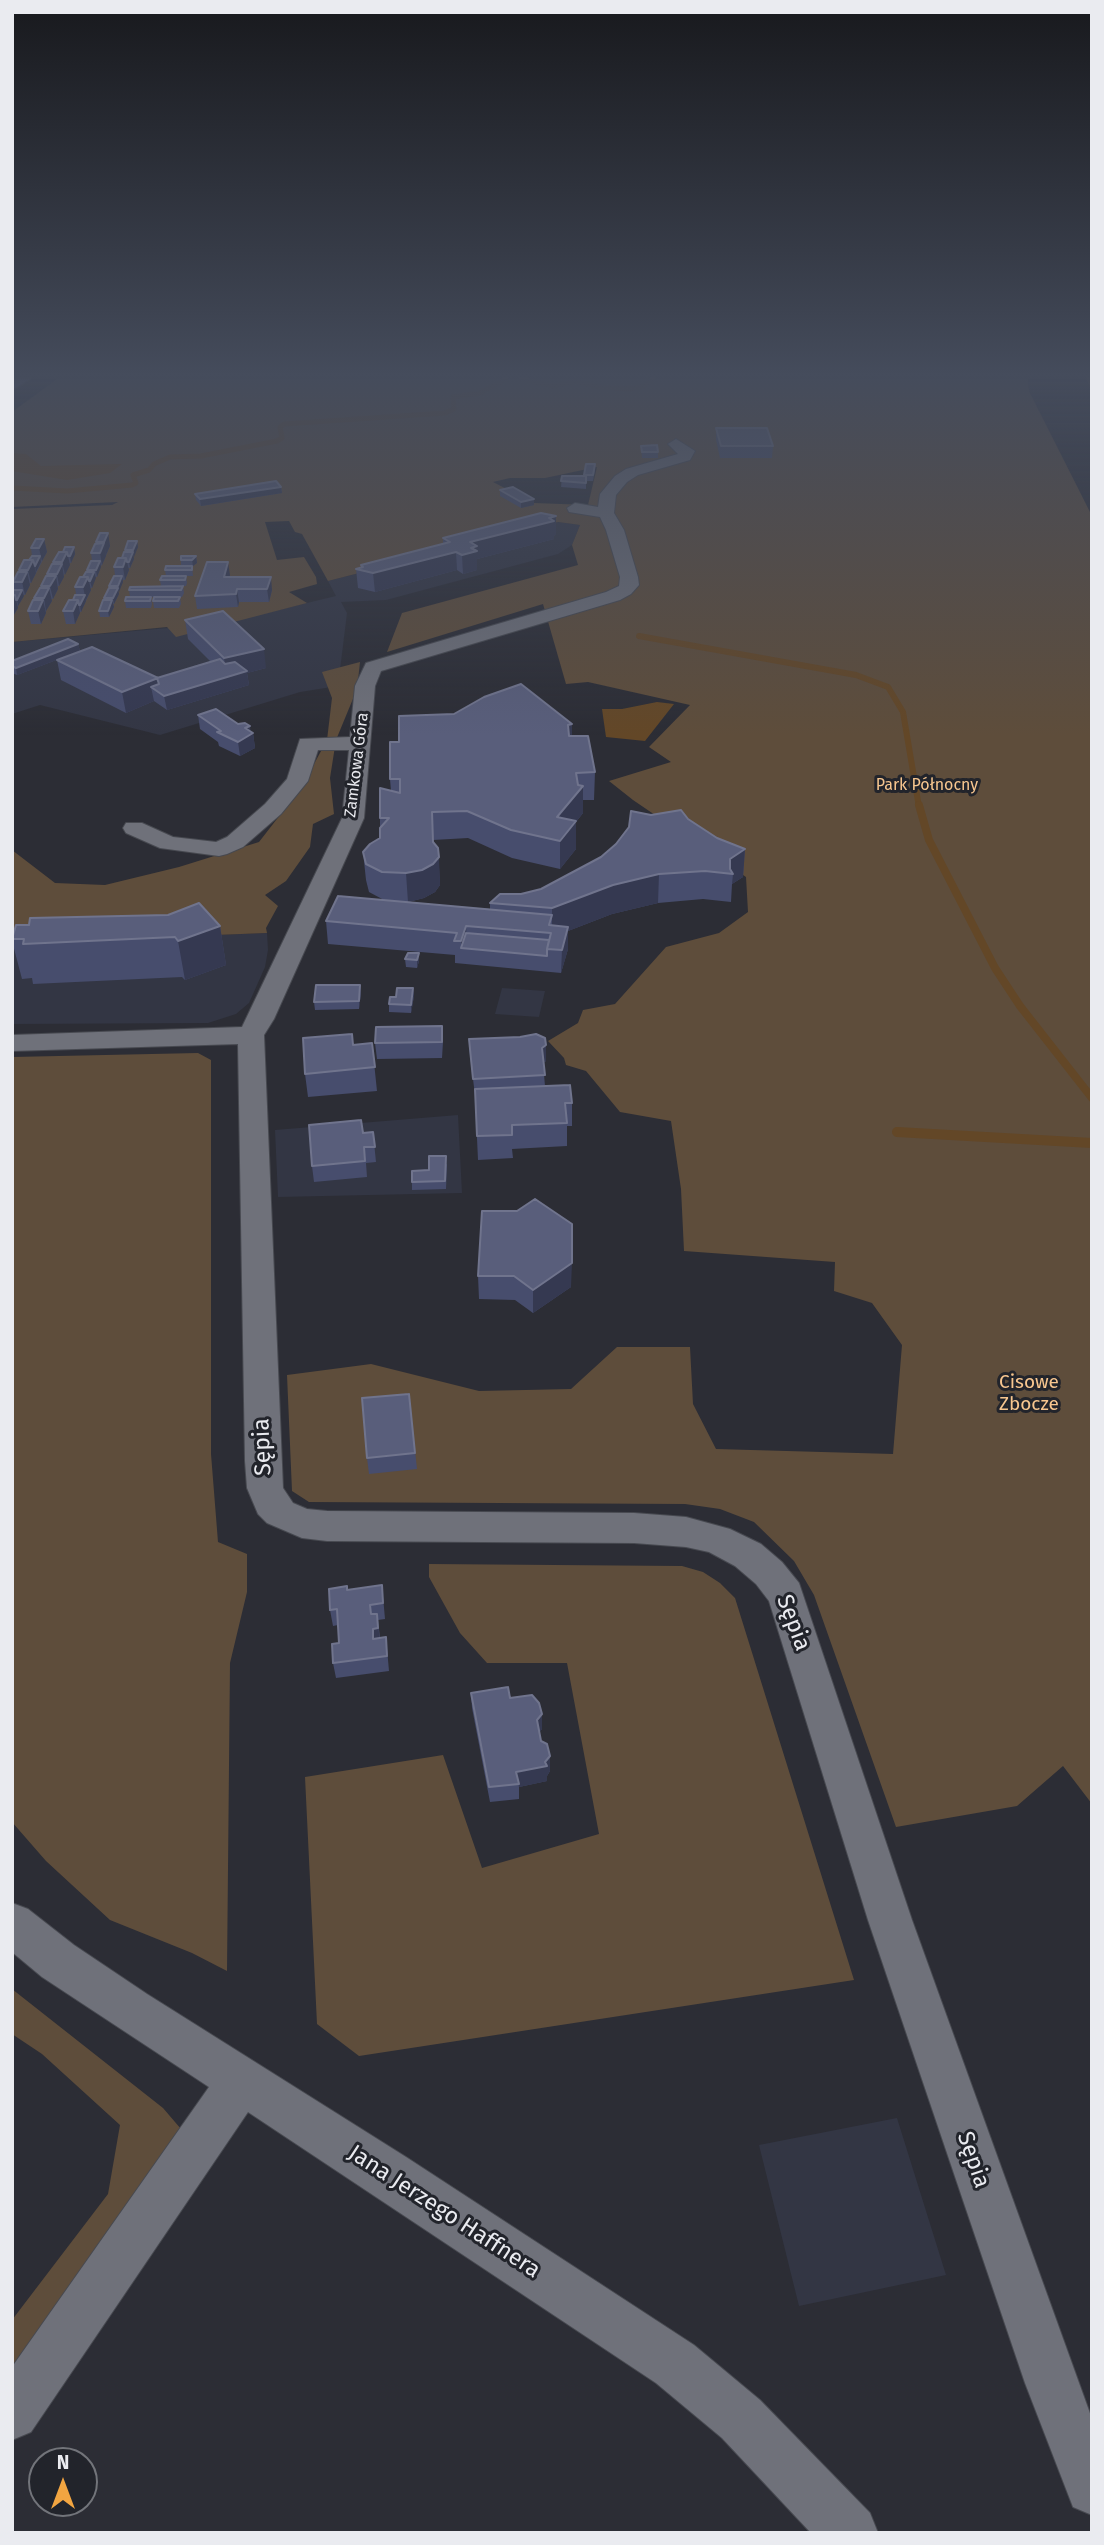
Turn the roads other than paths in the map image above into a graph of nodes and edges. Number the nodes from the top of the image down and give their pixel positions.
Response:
1 (608, 498) edge
2 (575, 508) dead end
3 (606, 513) junction
4 (360, 743) junction
5 (134, 828) dead end
6 (251, 1035) junction
7 (12, 1043) edge
8 (12, 1924) edge
9 (241, 2082) junction
10 (12, 2413) edge
11 (1092, 2488) edge
12 (850, 2533) edge

1 - 3 street
2 - 3 street
3 - 4 street, Zamkowa Góra
4 - 5 street
4 - 6 street, Zamkowa Góra
6 - 7 street
6 - 11 street, Sępia
8 - 9 street, Jana Jerzego Haffnera
9 - 10 street
9 - 12 street, Jana Jerzego Haffnera

